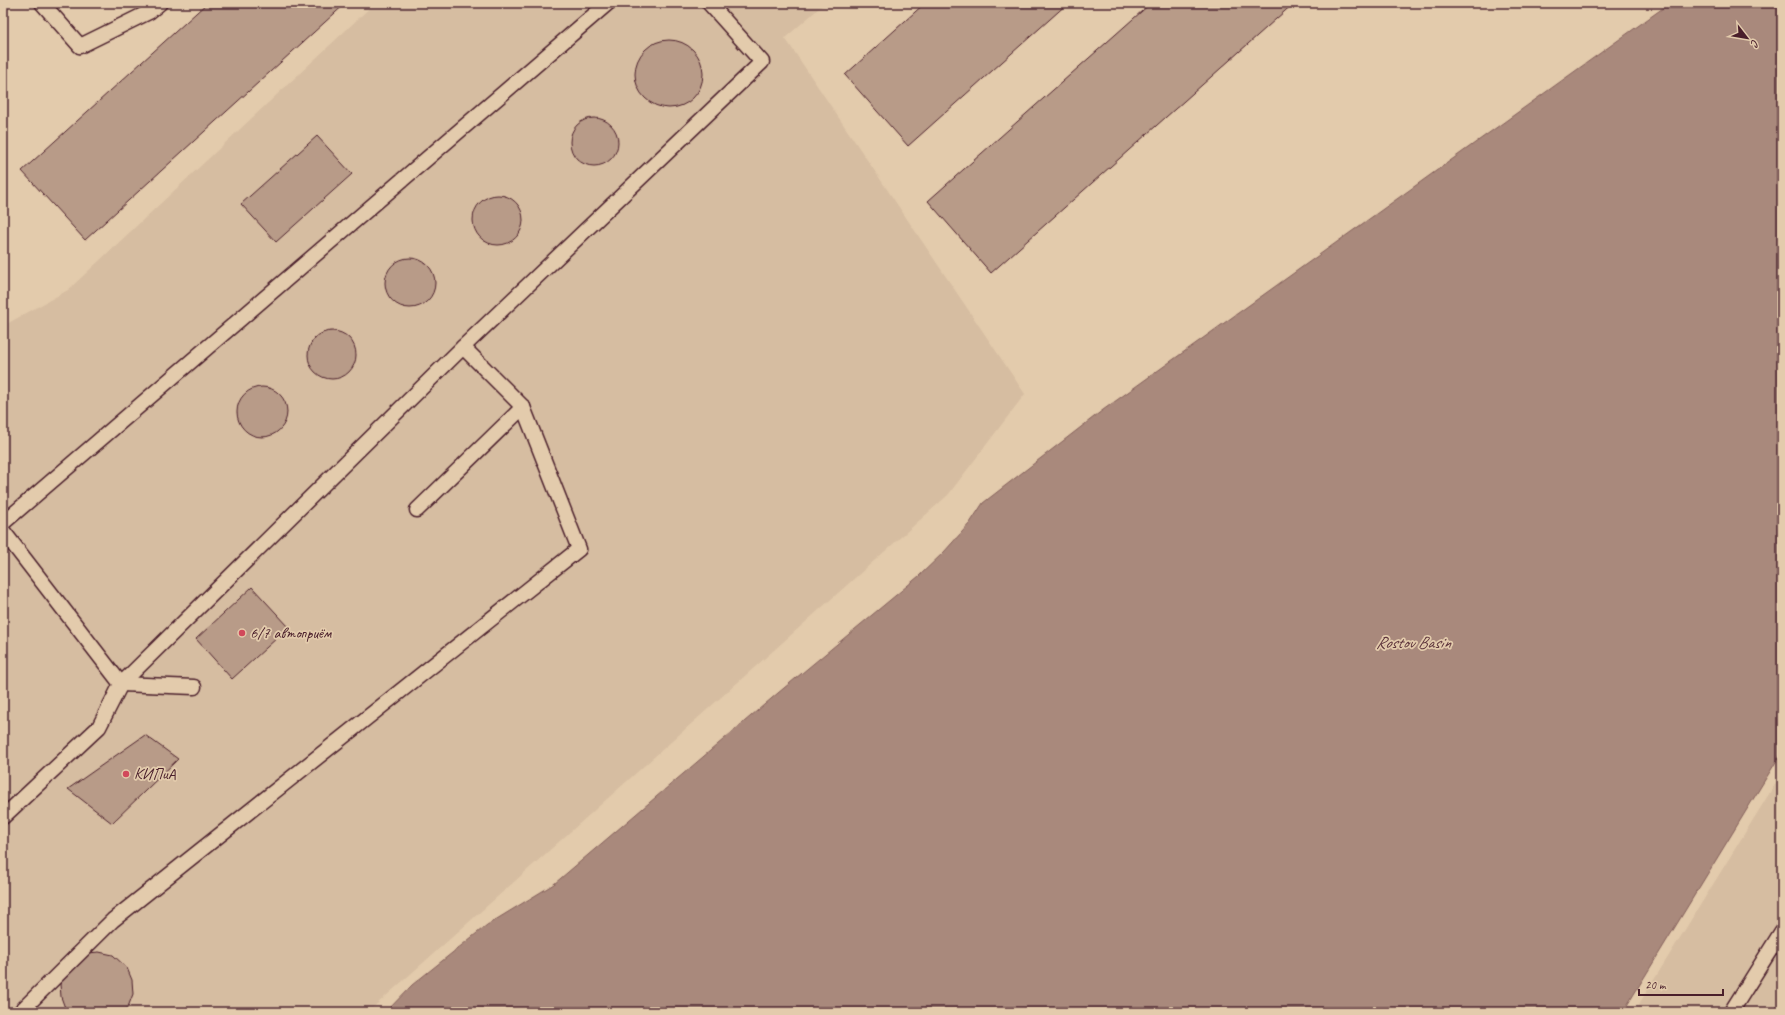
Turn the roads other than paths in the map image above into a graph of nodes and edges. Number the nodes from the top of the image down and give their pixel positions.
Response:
1 (42, 3) edge
2 (160, 3) edge
3 (608, 3) edge
4 (709, 3) edge
5 (463, 347) junction
6 (524, 407) junction
7 (417, 510) dead end
8 (3, 523) edge
9 (3, 531) edge
10 (121, 684) junction
11 (194, 687) dead end
12 (3, 818) edge
13 (1782, 931) edge
14 (20, 1012) edge
15 (1732, 1012) edge

1 - 2 lane
3 - 8 lane
4 - 5 lane
5 - 6 lane
5 - 10 lane
6 - 7 lane
6 - 14 lane
9 - 10 lane
10 - 11 lane
10 - 12 lane
13 - 15 lane

